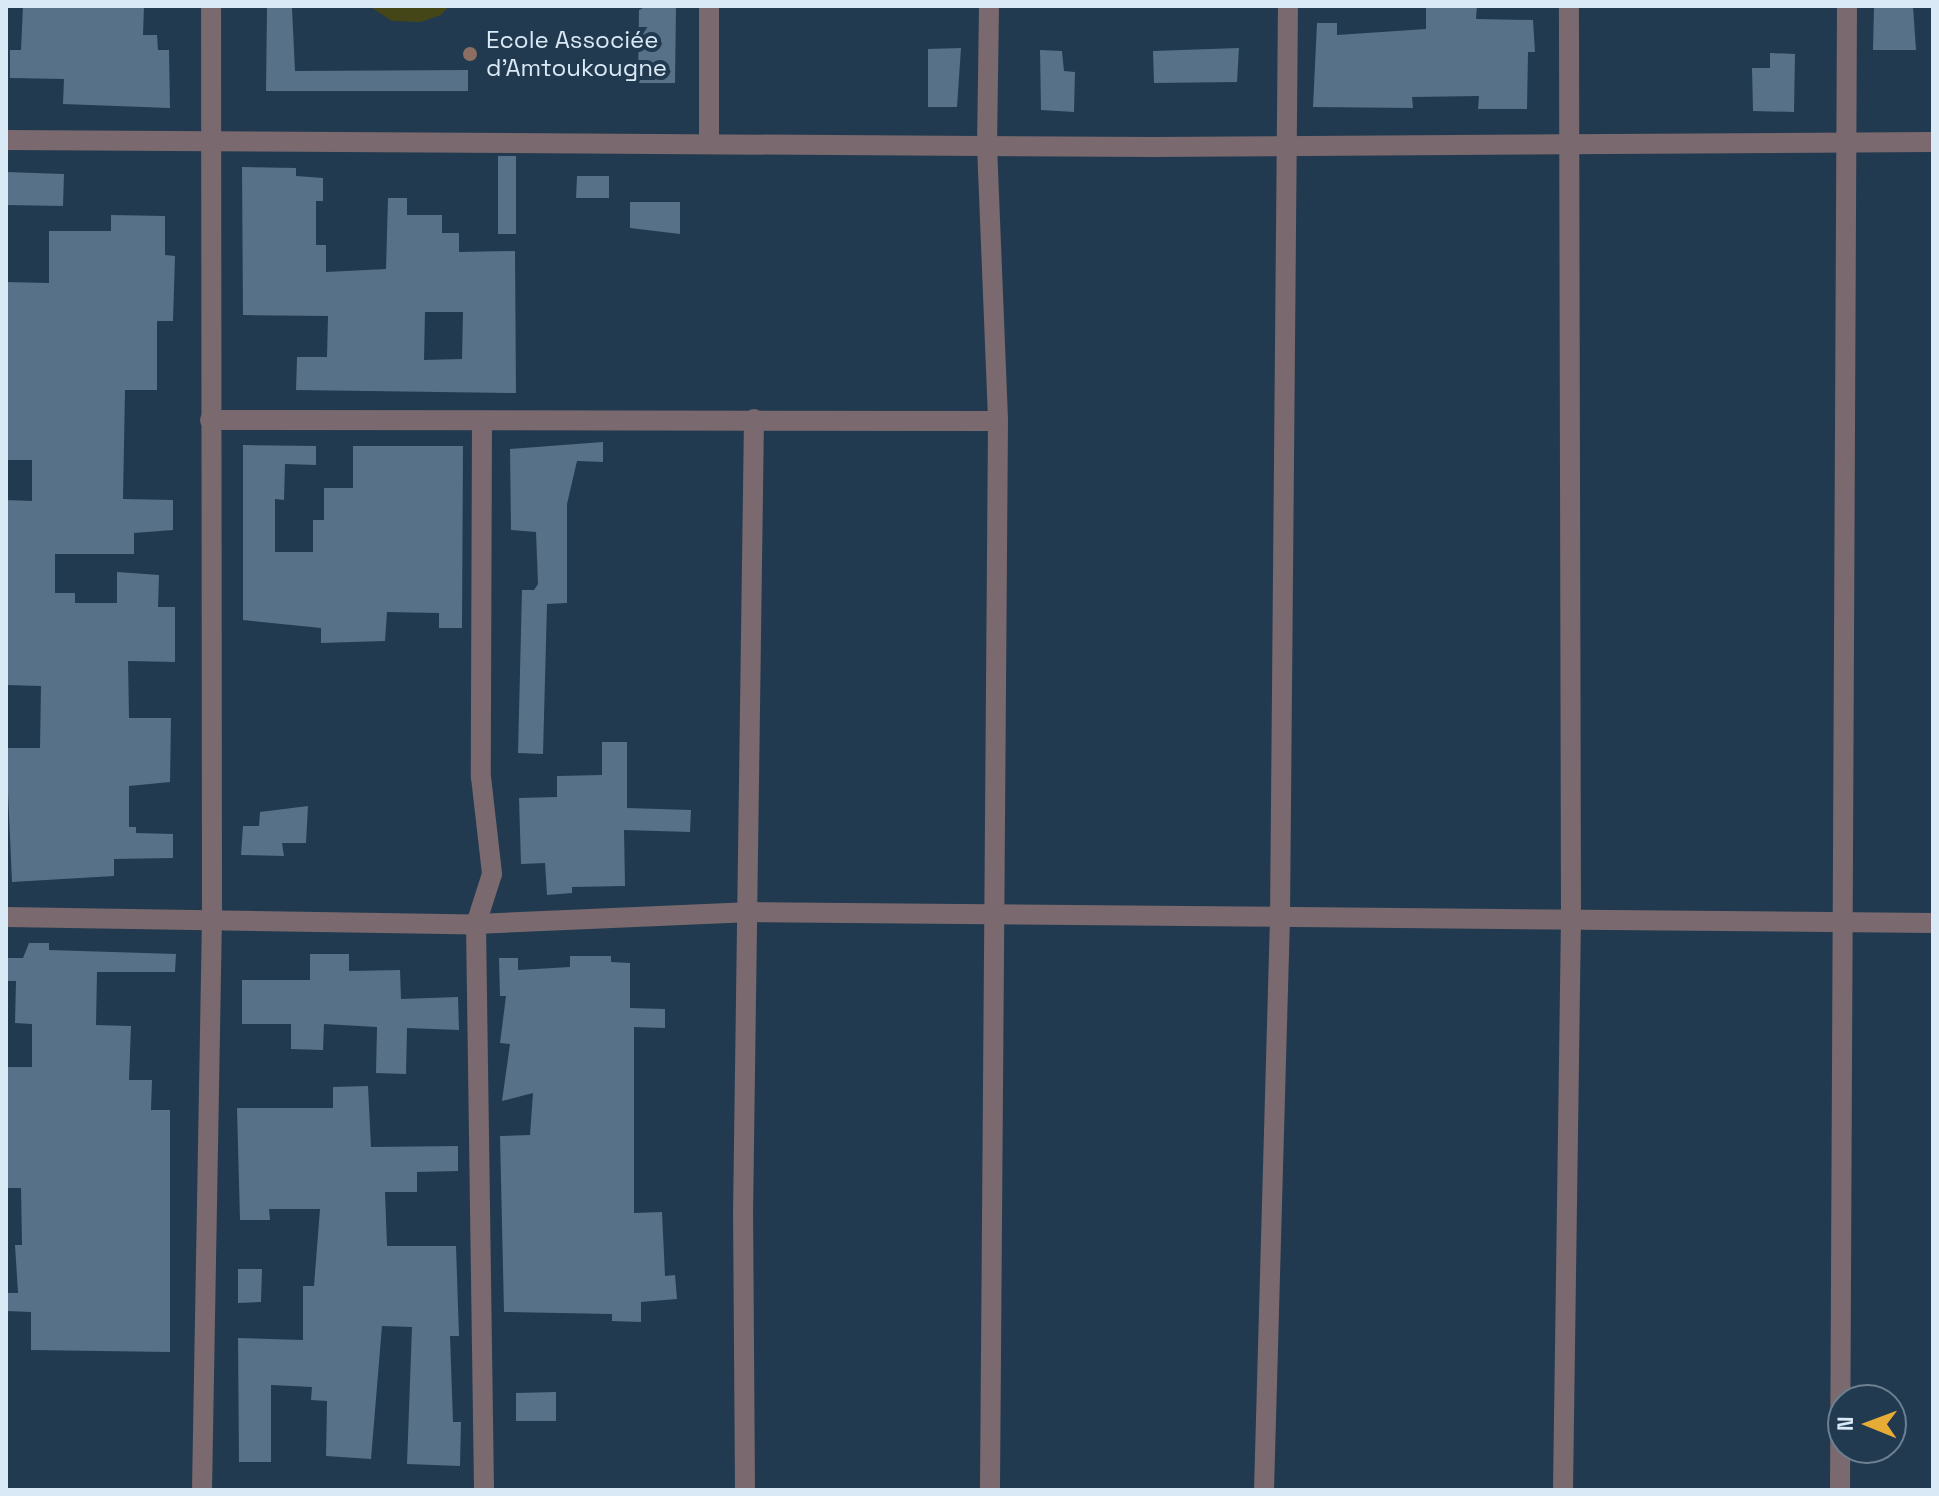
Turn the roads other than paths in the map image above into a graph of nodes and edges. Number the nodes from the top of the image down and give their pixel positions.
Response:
1 (211, 6) edge
2 (709, 6) edge
3 (989, 6) edge
4 (1288, 6) edge
5 (1569, 6) edge
6 (1847, 6) edge
7 (212, 139) junction
8 (6, 140) edge
9 (1933, 142) edge
10 (709, 143) junction
11 (1845, 143) junction
12 (987, 145) junction
13 (1570, 146) junction
14 (1288, 147) junction
15 (754, 419) junction
16 (210, 420) junction
17 (482, 421) junction
18 (998, 421) junction
19 (746, 912) junction
20 (998, 915) junction
21 (6, 917) edge
22 (212, 918) junction
23 (1280, 918) junction
24 (1571, 918) junction
25 (1843, 922) junction
26 (1933, 923) edge
27 (476, 924) junction
28 (202, 1490) edge
29 (484, 1490) edge
30 (745, 1490) edge
31 (990, 1490) edge
32 (1264, 1490) edge
33 (1563, 1490) edge
34 (1840, 1490) edge

1 - 7 street
2 - 10 street
3 - 12 street
4 - 14 street
5 - 13 street
6 - 11 street
7 - 8 street
7 - 10 street
7 - 16 street
9 - 11 street
10 - 12 street
11 - 13 street
11 - 25 street
12 - 14 street
12 - 18 street
13 - 14 street
13 - 24 street
14 - 23 street
15 - 17 street
15 - 18 street
15 - 19 street
16 - 17 street
16 - 22 street
17 - 27 street
18 - 20 street
19 - 20 street
19 - 27 street
19 - 30 street
20 - 23 street
20 - 31 street
21 - 22 street
22 - 27 street
22 - 28 street
23 - 24 street
23 - 32 street
24 - 25 street
24 - 33 street
25 - 26 street
25 - 34 street
27 - 29 street

